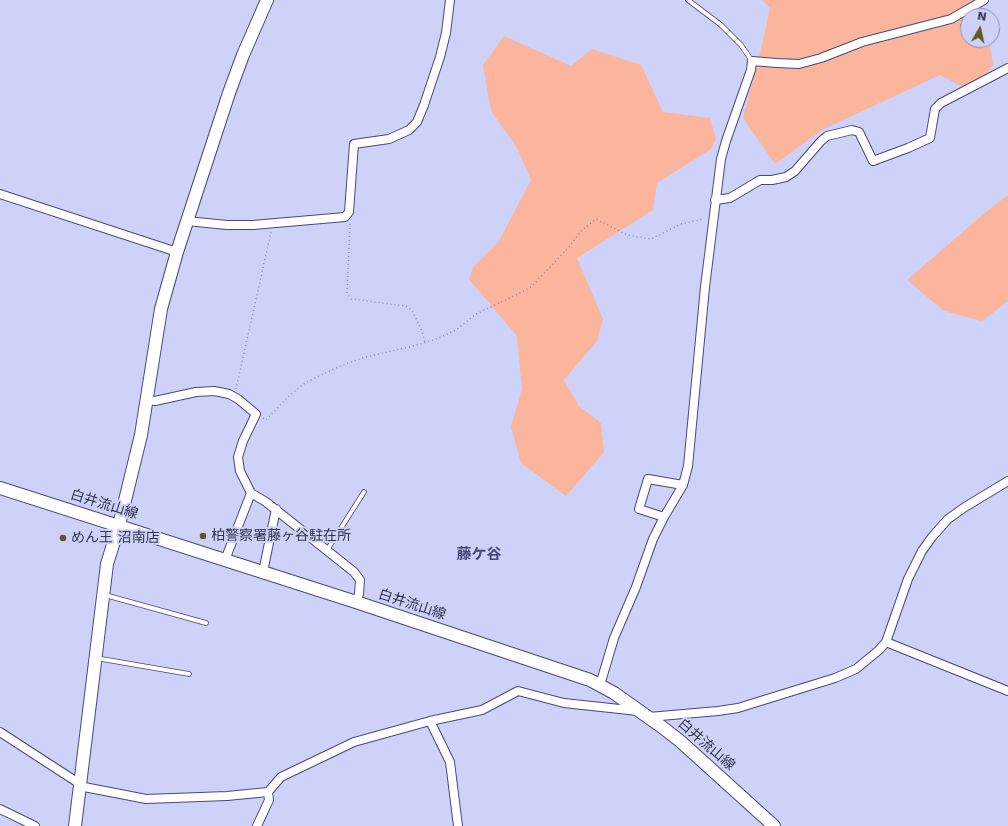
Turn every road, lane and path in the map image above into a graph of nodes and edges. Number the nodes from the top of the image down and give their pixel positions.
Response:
1 (267, 0) edge
2 (450, 0) edge
3 (688, 0) edge
4 (984, 0) edge
5 (752, 61) junction
6 (1008, 68) edge
7 (0, 194) edge
8 (715, 200) junction
9 (347, 214) junction
10 (713, 217) junction
11 (187, 221) junction
12 (273, 223) junction
13 (177, 252) junction
14 (425, 342) junction
15 (235, 397) junction
16 (146, 400) junction
17 (256, 414) junction
18 (1008, 481) edge
19 (683, 485) junction
20 (0, 488) edge
21 (364, 492) dead end
22 (250, 493) junction
23 (276, 509) junction
24 (664, 517) junction
25 (119, 526) junction
26 (327, 551) junction
27 (226, 560) junction
28 (263, 572) junction
29 (103, 595) junction
30 (356, 602) junction
31 (206, 623) dead end
32 (886, 642) junction
33 (96, 658) junction
34 (189, 674) dead end
35 (600, 685) junction
36 (1008, 691) edge
37 (645, 714) junction
38 (430, 721) junction
39 (0, 732) edge
40 (80, 785) junction
41 (268, 792) junction
42 (0, 809) edge
43 (35, 826) edge
44 (75, 826) edge
45 (257, 826) edge
46 (458, 826) edge
47 (774, 826) edge

1 - 11 street
2 - 9 street
3 - 5 lane
4 - 5 street
5 - 8 street
6 - 8 street
7 - 13 street
8 - 10 street
9 - 12 street
9 - 14 path
10 - 14 path
10 - 19 street
11 - 12 street
11 - 13 street
12 - 15 path
13 - 16 street
14 - 17 path
15 - 16 street
15 - 17 street
16 - 25 street
17 - 22 street
18 - 32 street
19 - 24 street
19 - 24 street
20 - 25 street, 白井流山線
21 - 26 lane
22 - 23 street
22 - 27 street
23 - 26 street
23 - 28 street
24 - 35 street
25 - 27 street, 白井流山線
25 - 29 street
26 - 30 street
27 - 28 street, 白井流山線
28 - 30 street, 白井流山線
29 - 31 lane
29 - 33 street
30 - 35 street, 白井流山線
32 - 36 street
32 - 37 street
33 - 34 lane
33 - 40 street
35 - 37 street, 白井流山線
37 - 38 street
37 - 47 street, 白井流山線
38 - 41 street
38 - 46 street
39 - 40 street
40 - 41 street
40 - 44 street
41 - 45 street
42 - 43 street

